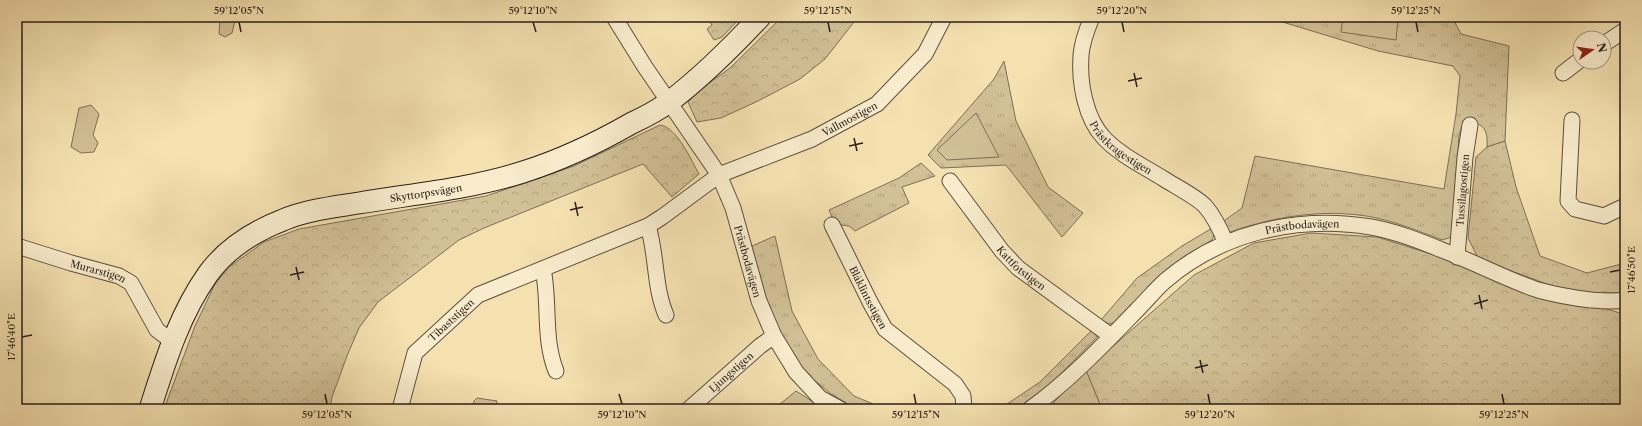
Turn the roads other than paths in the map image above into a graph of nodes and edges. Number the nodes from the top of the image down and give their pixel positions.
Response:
1 (614, 17) edge
2 (760, 17) edge
3 (944, 17) edge
4 (1092, 17) edge
5 (1625, 30) edge
6 (1612, 39) edge
7 (1572, 66) edge
8 (1563, 73) dead end
9 (668, 102) junction
10 (1572, 120) dead end
11 (1470, 124) dead end
12 (719, 175) junction
13 (950, 181) dead end
14 (1625, 206) edge
15 (832, 225) dead end
16 (648, 226) junction
17 (1226, 243) junction
18 (17, 246) edge
19 (1458, 257) junction
20 (543, 269) junction
21 (1625, 300) edge
22 (666, 315) dead end
23 (774, 336) junction
24 (1111, 336) junction
25 (173, 342) junction
26 (556, 371) dead end
27 (150, 409) edge
28 (400, 409) edge
29 (689, 409) edge
30 (840, 409) edge
31 (964, 409) edge
32 (1030, 409) edge

1 - 9 street, Prästbodavägen
2 - 9 street, Skyttorpsvägen
3 - 12 street, Vallmostigen
4 - 17 street, Prästkragestigen
5 - 6 street
7 - 8 street
9 - 12 street, Prästbodavägen
9 - 25 street, Skyttorpsvägen
10 - 14 street
11 - 19 street, Tussilagostigen
12 - 16 street, Tibaststigen
12 - 23 street, Prästbodavägen
13 - 24 street, Kattfotstigen
15 - 31 street, Blåklintsstigen
16 - 20 street, Tibaststigen
16 - 22 street
17 - 19 street, Prästbodavägen
17 - 24 street, Prästbodavägen
18 - 25 street, Murarstigen
19 - 21 street, Prästbodavägen
20 - 26 street
20 - 28 street, Tibaststigen
23 - 29 street, Ljungstigen
23 - 30 street, Prästbodavägen
24 - 32 street, Prästbodavägen
25 - 27 street, Skyttorpsvägen

